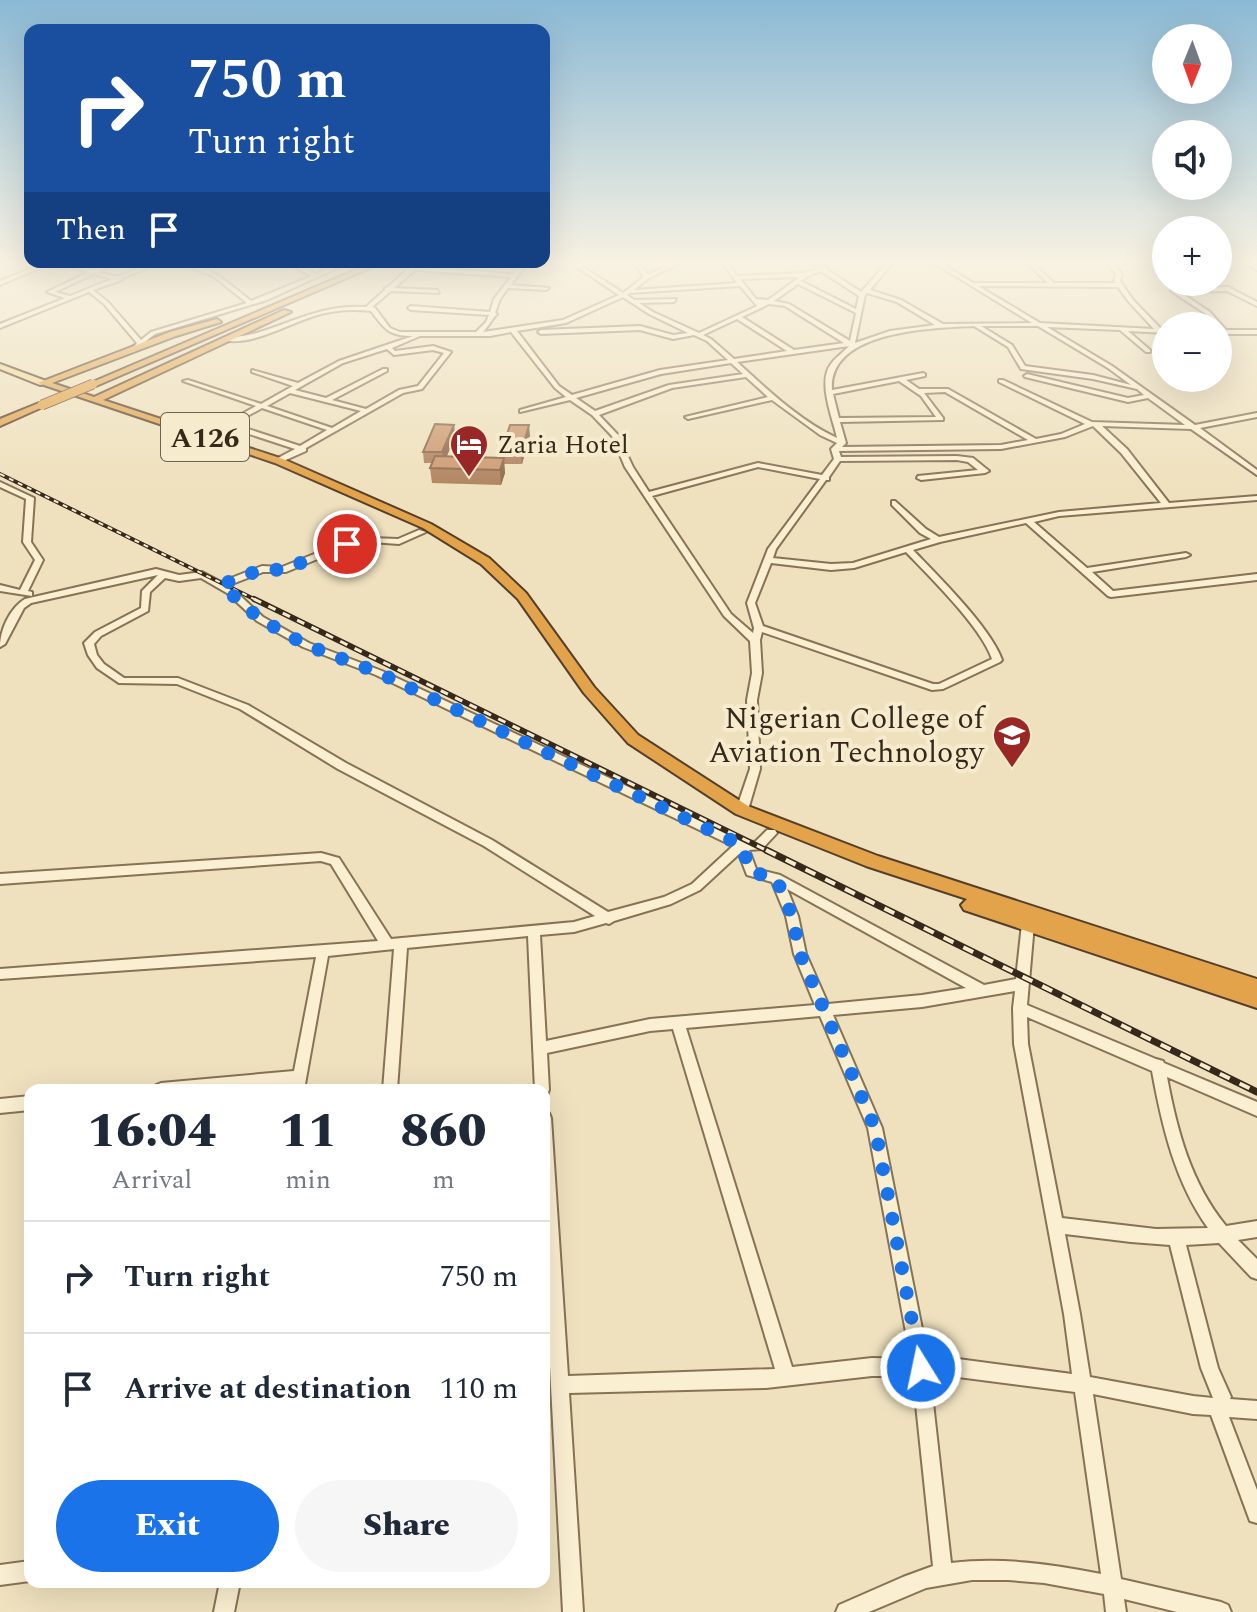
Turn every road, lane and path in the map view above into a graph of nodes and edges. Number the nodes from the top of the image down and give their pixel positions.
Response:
1 (130, 336) edge
2 (153, 336) edge
3 (170, 336) edge
4 (194, 336) edge
5 (197, 336) edge
6 (234, 336) edge
7 (243, 336) edge
8 (417, 336) edge
9 (518, 336) edge
10 (701, 336) edge
11 (768, 336) edge
12 (836, 336) edge
13 (855, 336) edge
14 (874, 336) edge
15 (994, 336) edge
16 (1059, 336) edge
17 (1131, 336) edge
18 (226, 340) junction
19 (178, 344) junction
20 (138, 346) junction
21 (851, 346) junction
22 (390, 349) junction
23 (791, 351) junction
24 (1148, 351) dead end
25 (729, 357) junction
26 (0, 369) edge
27 (385, 370) dead end
28 (254, 371) dead end
29 (747, 375) junction
30 (923, 375) dead end
31 (1027, 376) dead end
32 (900, 379) junction
33 (186, 381) dead end
34 (1001, 381) dead end
35 (48, 385) junction
36 (298, 385) junction
37 (288, 390) junction
38 (1144, 390) junction
39 (919, 391) junction
40 (831, 392) junction
41 (1151, 395) junction
42 (575, 398) junction
43 (773, 398) junction
44 (95, 400) junction
45 (325, 401) junction
46 (37, 403) junction
47 (259, 405) junction
48 (367, 411) junction
49 (522, 411) dead end
50 (0, 413) edge
51 (594, 414) junction
52 (1257, 415) edge
53 (688, 417) dead end
54 (838, 420) junction
55 (0, 423) edge
56 (226, 424) junction
57 (1093, 424) junction
58 (1196, 427) junction
59 (333, 430) junction
60 (205, 437) junction
61 (1033, 440) junction
62 (838, 446) junction
63 (303, 449) junction
64 (1257, 457) edge
65 (838, 459) junction
66 (279, 461) junction
67 (1242, 461) junction
68 (1257, 473) edge
69 (826, 478) junction
70 (921, 478) dead end
71 (0, 484) edge
72 (647, 495) junction
73 (1257, 498) edge
74 (895, 503) dead end
75 (1167, 506) junction
76 (1027, 520) junction
77 (422, 532) junction
78 (938, 540) junction
79 (908, 550) junction
80 (1186, 555) dead end
81 (769, 560) junction
82 (1085, 571) junction
83 (202, 575) junction
84 (1257, 577) edge
85 (221, 585) junction
86 (0, 588) edge
87 (24, 590) junction
88 (33, 601) junction
89 (759, 628) junction
90 (755, 640) junction
91 (1, 642) edge
92 (742, 810) junction
93 (771, 833) junction
94 (741, 845) junction
95 (776, 878) junction
96 (0, 879) edge
97 (609, 919) junction
98 (1028, 924) junction
99 (534, 933) junction
100 (394, 945) junction
101 (323, 951) junction
102 (0, 974) edge
103 (1022, 984) junction
104 (1257, 987) edge
105 (984, 991) junction
106 (1257, 1000) edge
107 (1020, 1008) junction
108 (825, 1011) junction
109 (678, 1022) junction
110 (540, 1048) junction
111 (1158, 1065) junction
112 (298, 1083) edge
113 (390, 1084) edge
114 (542, 1084) edge
115 (24, 1104) edge
116 (0, 1106) edge
117 (1257, 1109) edge
118 (1055, 1225) junction
119 (1257, 1229) edge
120 (1225, 1236) junction
121 (1176, 1238) junction
122 (1257, 1271) edge
123 (550, 1275) edge
124 (921, 1368) junction
125 (786, 1376) junction
126 (1083, 1384) junction
127 (559, 1385) junction
128 (1217, 1408) junction
129 (1257, 1410) edge
130 (1257, 1514) edge
131 (24, 1572) edge
132 (943, 1574) junction
133 (0, 1575) edge
134 (1111, 1587) junction
135 (229, 1588) edge
136 (883, 1605) edge
137 (224, 1612) edge
138 (573, 1612) edge
139 (846, 1612) edge
140 (1116, 1612) edge
141 (1221, 1612) edge

1 - 20 street
2 - 20 street
3 - 20 highway
4 - 19 highway
5 - 19 highway
6 - 18 highway
7 - 18 street
8 - 22 street
9 - 42 street
10 - 25 street
11 - 23 street
12 - 21 street
13 - 21 street
14 - 21 street
15 - 38 street
16 - 38 street
17 - 24 street
18 - 44 highway
19 - 46 highway, bridge
20 - 35 highway
21 - 23 street
21 - 40 street
22 - 36 street
22 - 48 street
23 - 25 street
25 - 29 street
25 - 42 street
26 - 35 main road
27 - 45 street
28 - 36 street
29 - 43 street
29 - 51 street
30 - 32 street
31 - 41 street
32 - 39 street
32 - 40 street
33 - 47 street
34 - 57 street
35 - 44 highway, A126
35 - 77 highway, A126
36 - 37 street
37 - 45 street
37 - 47 street
38 - 41 street
39 - 54 street
39 - 61 street
40 - 54 street
41 - 58 street
42 - 49 street
42 - 51 street
43 - 53 street
43 - 62 street
44 - 60 highway, A126
45 - 48 street
46 - 50 highway
46 - 55 highway
47 - 56 street
47 - 59 street
48 - 59 street
51 - 72 street
52 - 58 street
54 - 62 street
56 - 60 street
56 - 63 street
57 - 58 street
57 - 61 street
57 - 75 street
58 - 67 street
59 - 63 street
60 - 66 highway, A126
61 - 62 street
62 - 65 street
63 - 66 street
64 - 67 street
65 - 69 street
65 - 70 street
66 - 92 highway, A126
67 - 68 street
69 - 72 street
69 - 81 street
71 - 87 street
72 - 90 street
73 - 75 street
74 - 78 street
75 - 76 street
76 - 78 street
76 - 82 street
77 - 85 street
77 - 93 highway, A126
78 - 79 street
79 - 81 street
79 - 89 street
80 - 82 street
81 - 89 street
82 - 84 street
83 - 85 street
83 - 88 street
83 - 97 street
85 - 94 street
86 - 87 street
87 - 88 street
88 - 91 street
89 - 90 street
90 - 92 street
92 - 104 highway, A126
93 - 94 street
93 - 98 highway, A126
94 - 95 street
94 - 97 street
95 - 105 street
95 - 108 street
96 - 100 street
97 - 99 street
98 - 103 street
98 - 106 highway, A126
99 - 100 street
99 - 110 street
100 - 101 street
100 - 113 street
101 - 102 street
101 - 112 street
103 - 105 street
103 - 107 street
105 - 108 street
107 - 111 street
107 - 118 street
108 - 109 street
108 - 124 street
109 - 110 street
109 - 125 street
110 - 114 street
111 - 117 street
111 - 120 street
115 - 116 street
118 - 121 street
118 - 126 street
119 - 120 street
120 - 121 street
120 - 122 street
121 - 128 street
123 - 127 street
124 - 125 street
124 - 126 street
124 - 132 street
125 - 127 street
126 - 128 street
126 - 134 street
127 - 138 street
128 - 129 street
128 - 130 street
131 - 133 street
132 - 134 street
132 - 136 street
134 - 140 street
134 - 141 street
135 - 137 street
136 - 139 street

